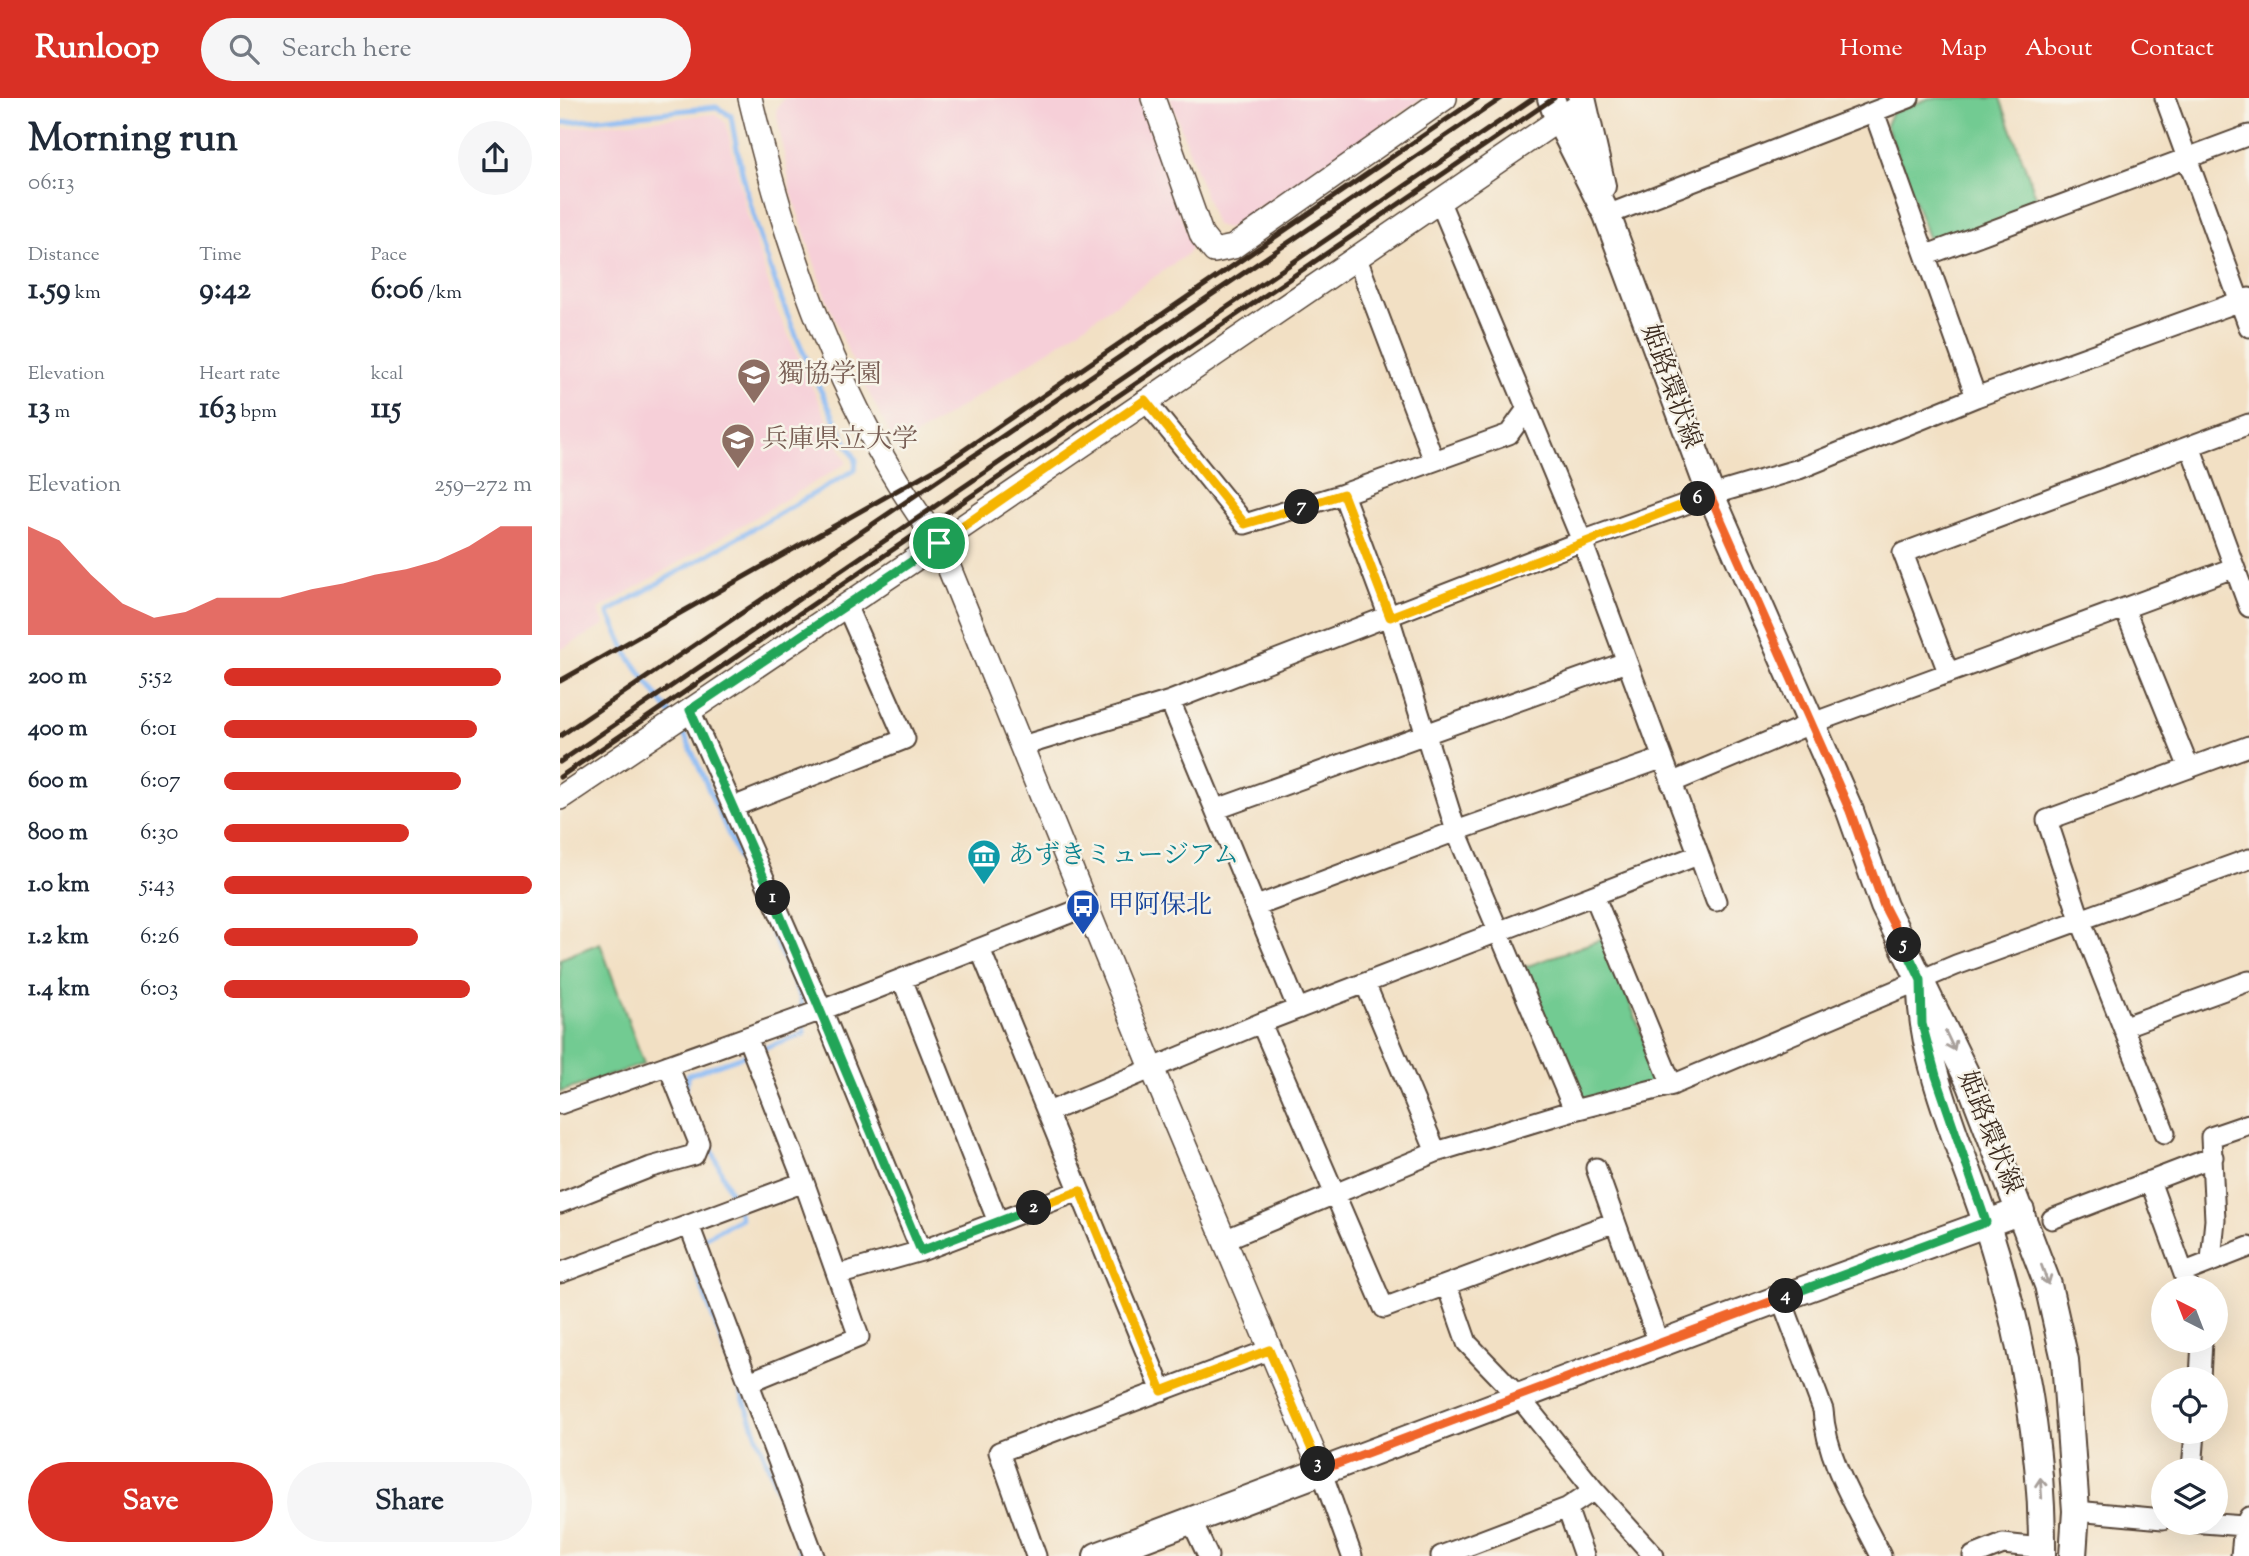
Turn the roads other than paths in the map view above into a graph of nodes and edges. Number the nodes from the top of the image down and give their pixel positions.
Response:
1 (750, 98) edge
2 (1153, 98) edge
3 (1445, 98) edge
4 (1909, 98) edge
5 (2165, 98) edge
6 (1582, 100) edge
7 (1555, 108) edge
8 (1874, 112) junction
9 (2249, 135) edge
10 (2186, 159) junction
11 (1439, 200) junction
12 (1607, 215) junction
13 (1356, 256) junction
14 (1927, 256) junction
15 (2244, 299) edge
16 (2249, 327) edge
17 (1976, 397) junction
18 (1145, 400) junction
19 (1527, 409) junction
20 (2249, 424) edge
21 (2190, 446) junction
22 (1434, 461) junction
23 (1343, 494) junction
24 (1710, 495) junction
25 (1582, 541) junction
26 (939, 543) junction
27 (2234, 568) junction
28 (846, 605) junction
29 (2249, 607) edge
30 (2125, 610) junction
31 (1390, 617) junction
32 (1626, 662) junction
33 (1948, 672) junction
34 (1170, 701) junction
35 (690, 710) junction
36 (1810, 724) junction
37 (1424, 734) junction
38 (1022, 746) junction
39 (2249, 746) edge
40 (1661, 759) junction
41 (2189, 768) junction
42 (1671, 783) junction
43 (560, 798) edge
44 (733, 807) junction
45 (1217, 809) junction
46 (1456, 831) junction
47 (1698, 855) junction
48 (2249, 859) edge
49 (1594, 895) junction
50 (1716, 901) dead end
51 (1088, 906) junction
52 (1257, 906) junction
53 (2080, 919) junction
54 (1498, 931) junction
55 (980, 949) junction
56 (902, 979) junction
57 (1921, 980) junction
58 (2249, 981) edge
59 (1365, 983) junction
60 (1298, 1009) junction
61 (822, 1010) junction
62 (1262, 1023) junction
63 (2125, 1026) junction
64 (751, 1047) junction
65 (668, 1065) junction
66 (1152, 1068) junction
67 (1672, 1085) junction
68 (560, 1104) edge
69 (1574, 1110) junction
70 (1048, 1112) junction
71 (2249, 1124) edge
72 (2165, 1133) dead end
73 (1436, 1152) junction
74 (2213, 1157) junction
75 (1596, 1168) dead end
76 (2150, 1181) junction
77 (804, 1182) junction
78 (1080, 1191) junction
79 (1334, 1196) junction
80 (560, 1203) edge
81 (2021, 1211) junction
82 (2052, 1219) dead end
83 (998, 1222) junction
84 (1615, 1222) junction
85 (1986, 1222) junction
86 (689, 1225) junction
87 (1224, 1240) junction
88 (2249, 1247) edge
89 (921, 1251) junction
90 (2211, 1260) junction
91 (560, 1273) edge
92 (837, 1275) junction
93 (2186, 1276) edge
94 (2192, 1276) edge
95 (1447, 1286) junction
96 (1780, 1298) junction
97 (1659, 1344) junction
98 (1269, 1350) junction
99 (750, 1382) junction
100 (1162, 1391) junction
101 (1519, 1397) junction
102 (1321, 1470) junction
103 (1594, 1490) junction
104 (1567, 1508) junction
105 (2076, 1511) junction
106 (2151, 1517) edge
107 (1192, 1521) junction
108 (2228, 1521) edge
109 (2247, 1521) edge
110 (2042, 1552) edge
111 (814, 1556) edge
112 (1036, 1556) edge
113 (1097, 1556) edge
114 (1208, 1556) edge
115 (1352, 1556) edge
116 (1441, 1556) edge
117 (1584, 1556) edge
118 (1654, 1556) edge
119 (1881, 1556) edge
120 (1973, 1556) edge
121 (2073, 1556) edge
122 (2241, 1556) edge

1 - 26 street
2 - 3 street
4 - 8 street
5 - 10 street
6 - 7 street
6 - 12 main road, 姫路環状線
7 - 11 street
7 - 12 main road, 姫路環状線
8 - 12 street
8 - 14 street
9 - 10 street
10 - 14 street
10 - 15 street
11 - 13 street
11 - 19 street
12 - 24 main road, 姫路環状線
13 - 18 street
13 - 22 street
14 - 17 street
15 - 16 street
15 - 17 street
17 - 24 street
18 - 23 street
18 - 26 street
19 - 22 street
19 - 25 street
20 - 21 street
21 - 27 street
21 - 33 street
22 - 23 street
23 - 31 street
24 - 25 street
24 - 36 main road, 姫路環状線
25 - 31 street
25 - 32 street
26 - 28 street
26 - 38 street
27 - 29 street
27 - 30 street
28 - 35 street
28 - 44 street
30 - 33 street
30 - 41 street
31 - 34 street
31 - 37 street
32 - 37 street
32 - 40 street
33 - 36 street
34 - 38 street
34 - 45 street
35 - 43 street
35 - 44 street
36 - 42 street
36 - 57 main road, 姫路環状線
37 - 45 street
37 - 46 street
38 - 51 street
39 - 41 street
40 - 42 street
40 - 46 street
41 - 53 street
42 - 47 street
44 - 61 street
45 - 52 street
46 - 52 street
46 - 54 street
47 - 49 street
47 - 50 street
48 - 53 street
49 - 54 street
49 - 67 street
51 - 55 street
51 - 66 street
52 - 60 street
53 - 57 street
53 - 63 street
54 - 59 street
54 - 69 street
55 - 56 street
55 - 70 street
56 - 61 street
56 - 83 street
57 - 67 street
57 -> 81 main road, 姫路環状線
57 - 85 main road, 姫路環状線
58 - 63 street
59 - 60 street
59 - 73 street
60 - 62 street
61 - 64 street
61 - 89 street
62 - 66 street
62 - 79 street
63 - 72 street
64 - 65 street
64 - 77 street
65 - 68 street
65 - 80 street
66 - 70 street
66 - 87 street
67 - 69 street
69 - 73 street
70 - 78 street
71 - 74 street
73 - 79 street
74 - 76 street
74 - 90 street
75 - 84 street
76 - 82 street
76 - 93 street
77 - 86 street
77 - 92 street
78 - 83 street
78 - 100 street
79 - 87 street
79 - 95 street
81 - 85 main road
81 -> 105 main road, 姫路環状線
83 - 89 street
84 - 95 street
84 - 97 street
85 - 96 main road
110 -> 85 main road, 姫路環状線
86 - 91 street
86 - 99 street
87 - 98 street
88 - 90 street
89 - 92 street
90 - 94 street
92 - 99 street
95 - 101 street
96 - 97 main road
96 - 119 street
97 - 101 main road
98 - 100 street
98 - 102 street
99 - 111 street
100 - 112 street
101 - 102 main road
101 - 103 street
102 - 107 main road
102 - 115 street
103 - 104 street
103 - 118 street
104 - 116 street
104 - 117 street
105 - 106 street
105 - 121 main road, 姫路環状線
107 - 113 main road
107 - 114 street
108 - 109 street
109 - 122 street
110 - 120 street

